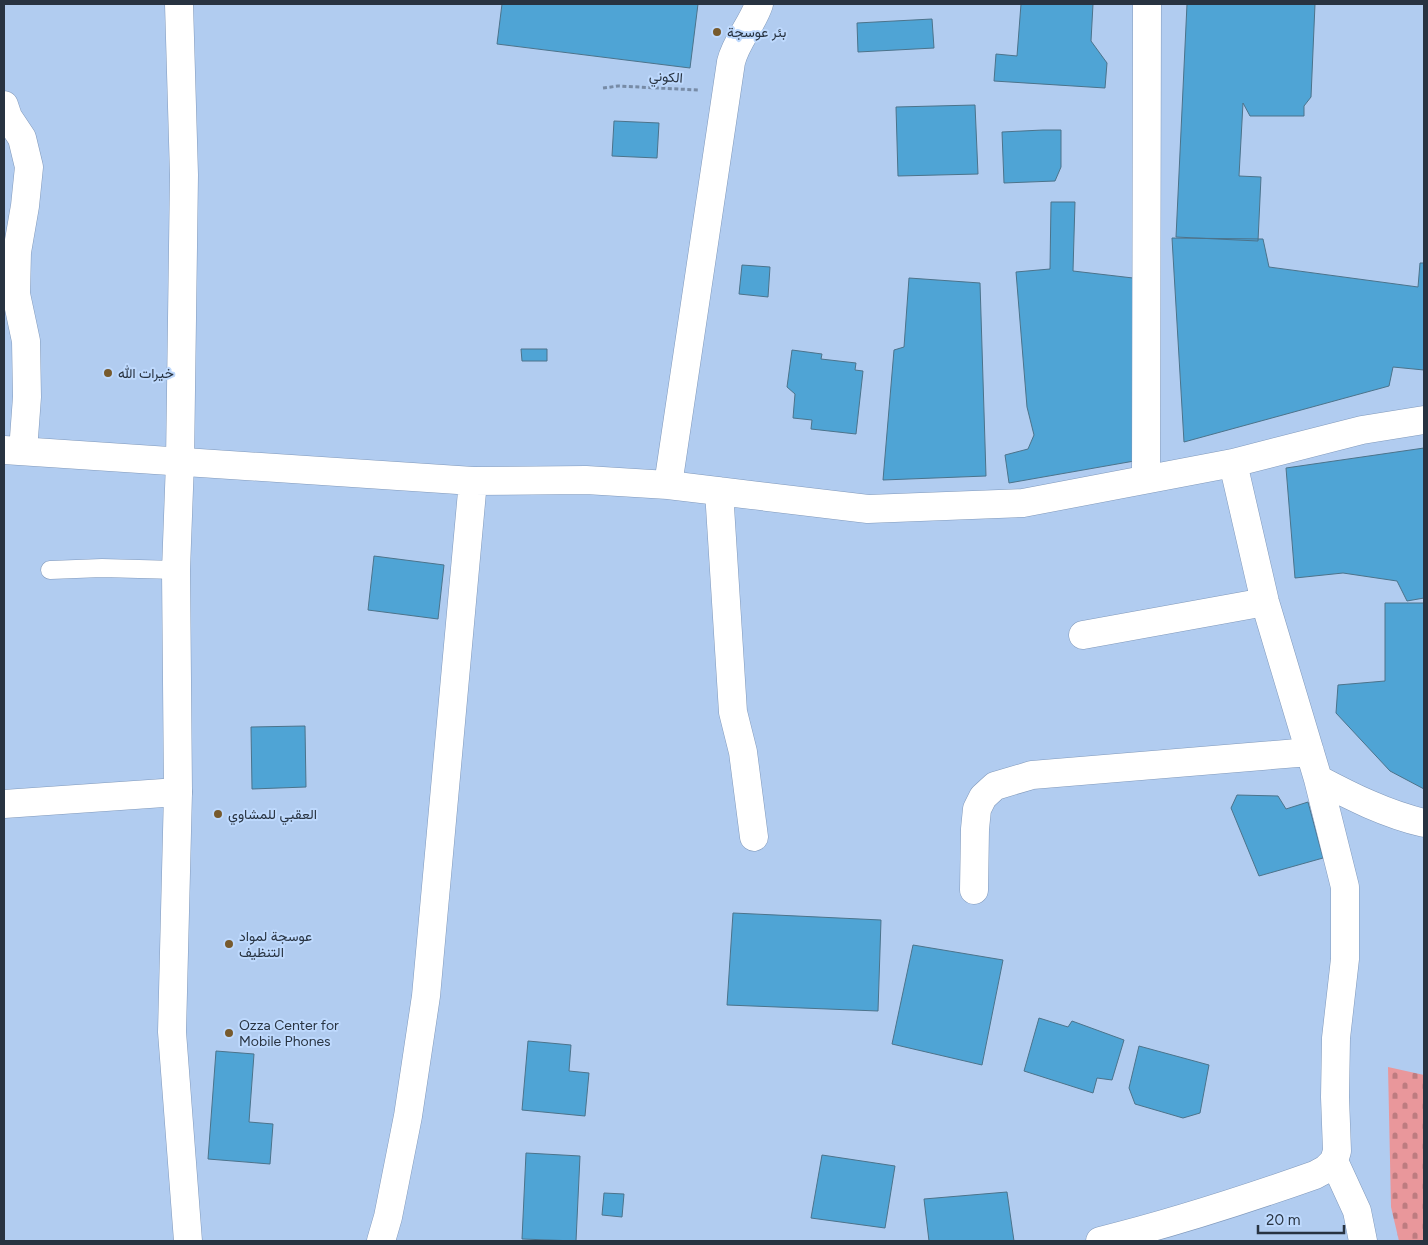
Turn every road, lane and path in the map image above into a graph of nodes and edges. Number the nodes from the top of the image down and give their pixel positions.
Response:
1 (179, 4) edge
2 (759, 4) edge
3 (1147, 4) edge
4 (603, 88) dead end
5 (726, 94) junction
6 (5, 113) edge
7 (1424, 420) edge
8 (13, 451) edge
9 (180, 462) junction
10 (1233, 463) junction
11 (1146, 478) junction
12 (473, 480) junction
13 (668, 485) junction
14 (719, 491) junction
15 (50, 570) dead end
16 (176, 570) junction
17 (1265, 602) junction
18 (1083, 635) dead end
19 (1310, 752) junction
20 (1318, 779) junction
21 (178, 792) junction
22 (4, 804) edge
23 (1424, 823) edge
24 (754, 837) dead end
25 (974, 890) dead end
26 (1334, 1161) junction
27 (188, 1241) edge
28 (381, 1241) edge
29 (1100, 1241) edge
30 (1363, 1241) edge

1 - 9 street
2 - 5 street
3 - 11 street
4 - 5 path, الكوني
5 - 13 street
6 - 8 street
7 - 10 street
8 - 9 street
9 - 12 street
9 - 16 street
10 - 11 street
10 - 17 street
11 - 14 street
12 - 13 street
12 - 28 street
13 - 14 street
14 - 24 street
15 - 16 lane
16 - 21 street
17 - 18 street
17 - 19 street
19 - 20 street
19 - 25 street
20 - 23 street
20 - 26 street
21 - 22 street
21 - 27 street
26 - 29 street
26 - 30 street

